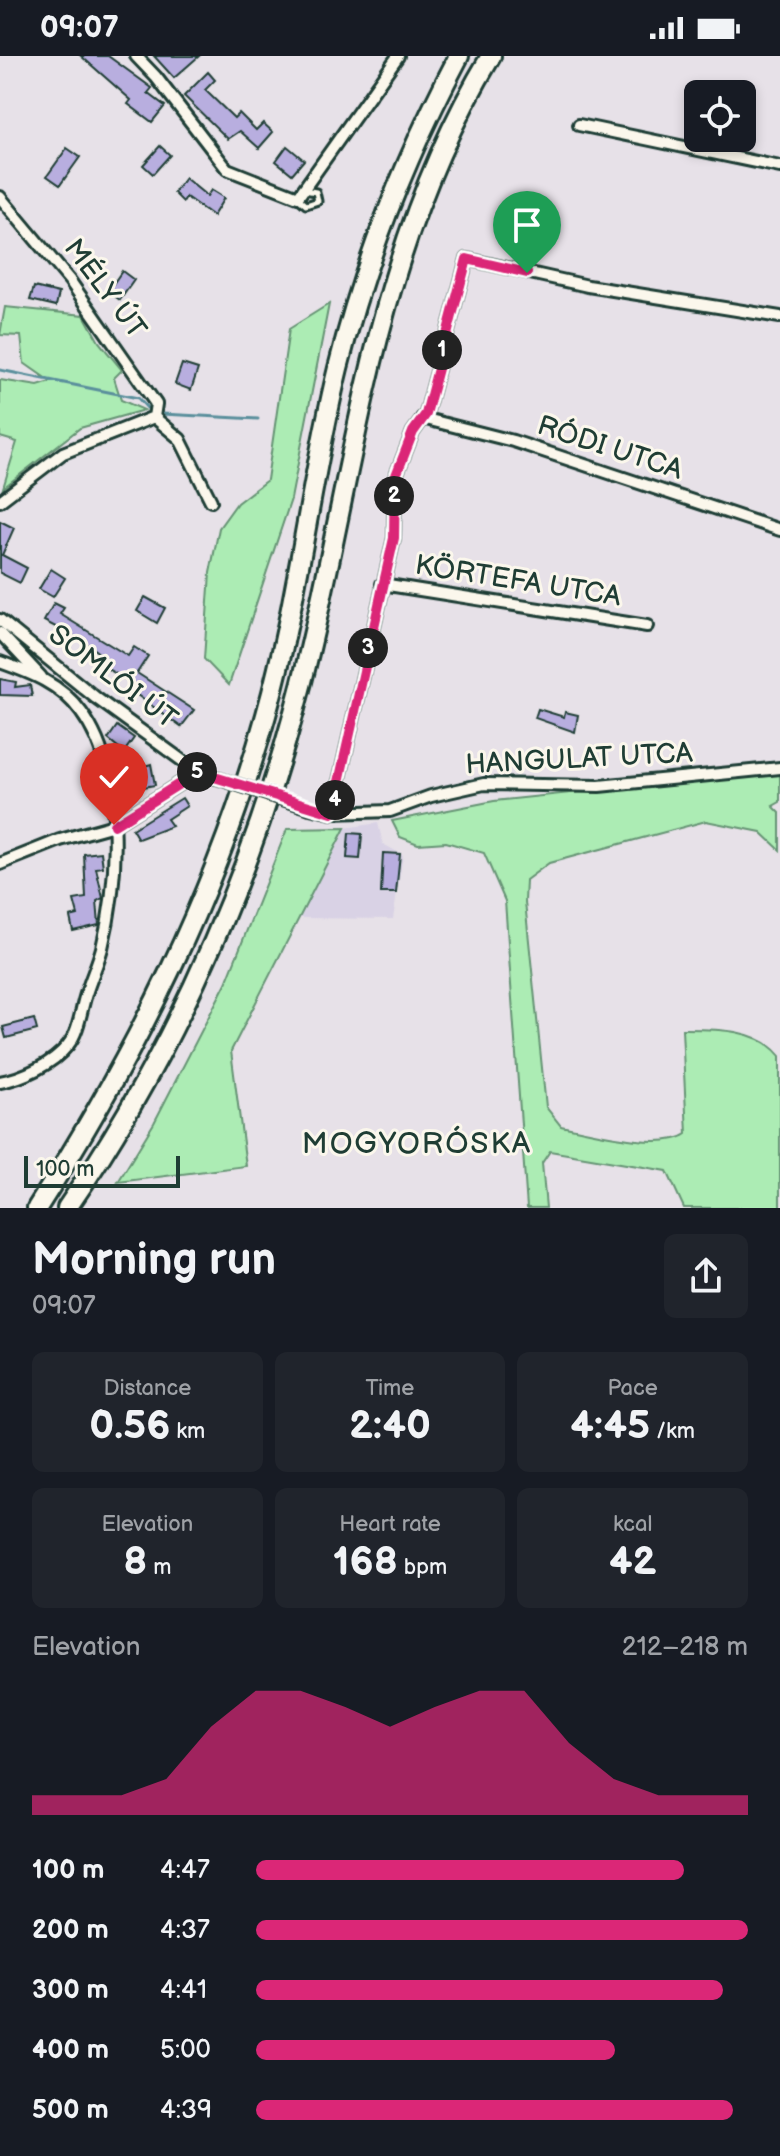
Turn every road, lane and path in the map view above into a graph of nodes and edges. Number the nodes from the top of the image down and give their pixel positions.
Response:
1 (136, 56) edge
2 (398, 56) edge
3 (459, 56) edge
4 (491, 56) edge
5 (579, 125) dead end
6 (780, 167) edge
7 (0, 197) edge
8 (780, 317) edge
9 (154, 417) junction
10 (422, 418) junction
11 (0, 501) edge
12 (211, 501) dead end
13 (780, 530) edge
14 (382, 584) junction
15 (0, 620) edge
16 (647, 626) dead end
17 (0, 633) edge
18 (0, 662) edge
19 (41, 677) junction
20 (780, 768) edge
21 (198, 772) junction
22 (332, 813) junction
23 (114, 825) junction
24 (0, 864) edge
25 (0, 1082) edge
26 (37, 1208) edge
27 (67, 1208) edge

1 - 2 street
3 - 26 highway
4 - 27 highway
5 - 6 street
7 - 9 street, MÉLY ÚT
8 - 10 street
9 - 11 street
9 - 12 street, MÉLY ÚT
10 - 13 street, RÓDI UTCA
10 - 14 street
14 - 16 street, KÖRTEFA UTCA
14 - 22 street
15 - 21 street, SOMLÓI ÚT
17 - 19 street, SOMLÓI ÚT
18 - 19 street, SOMLÓI ÚT
19 - 23 street, SOMLÓI ÚT
20 - 22 street, HANGULAT UTCA
21 - 22 street, HANGULAT UTCA, bridge
21 - 23 street
23 - 24 street
23 - 25 street, SOMLÓI ÚT

